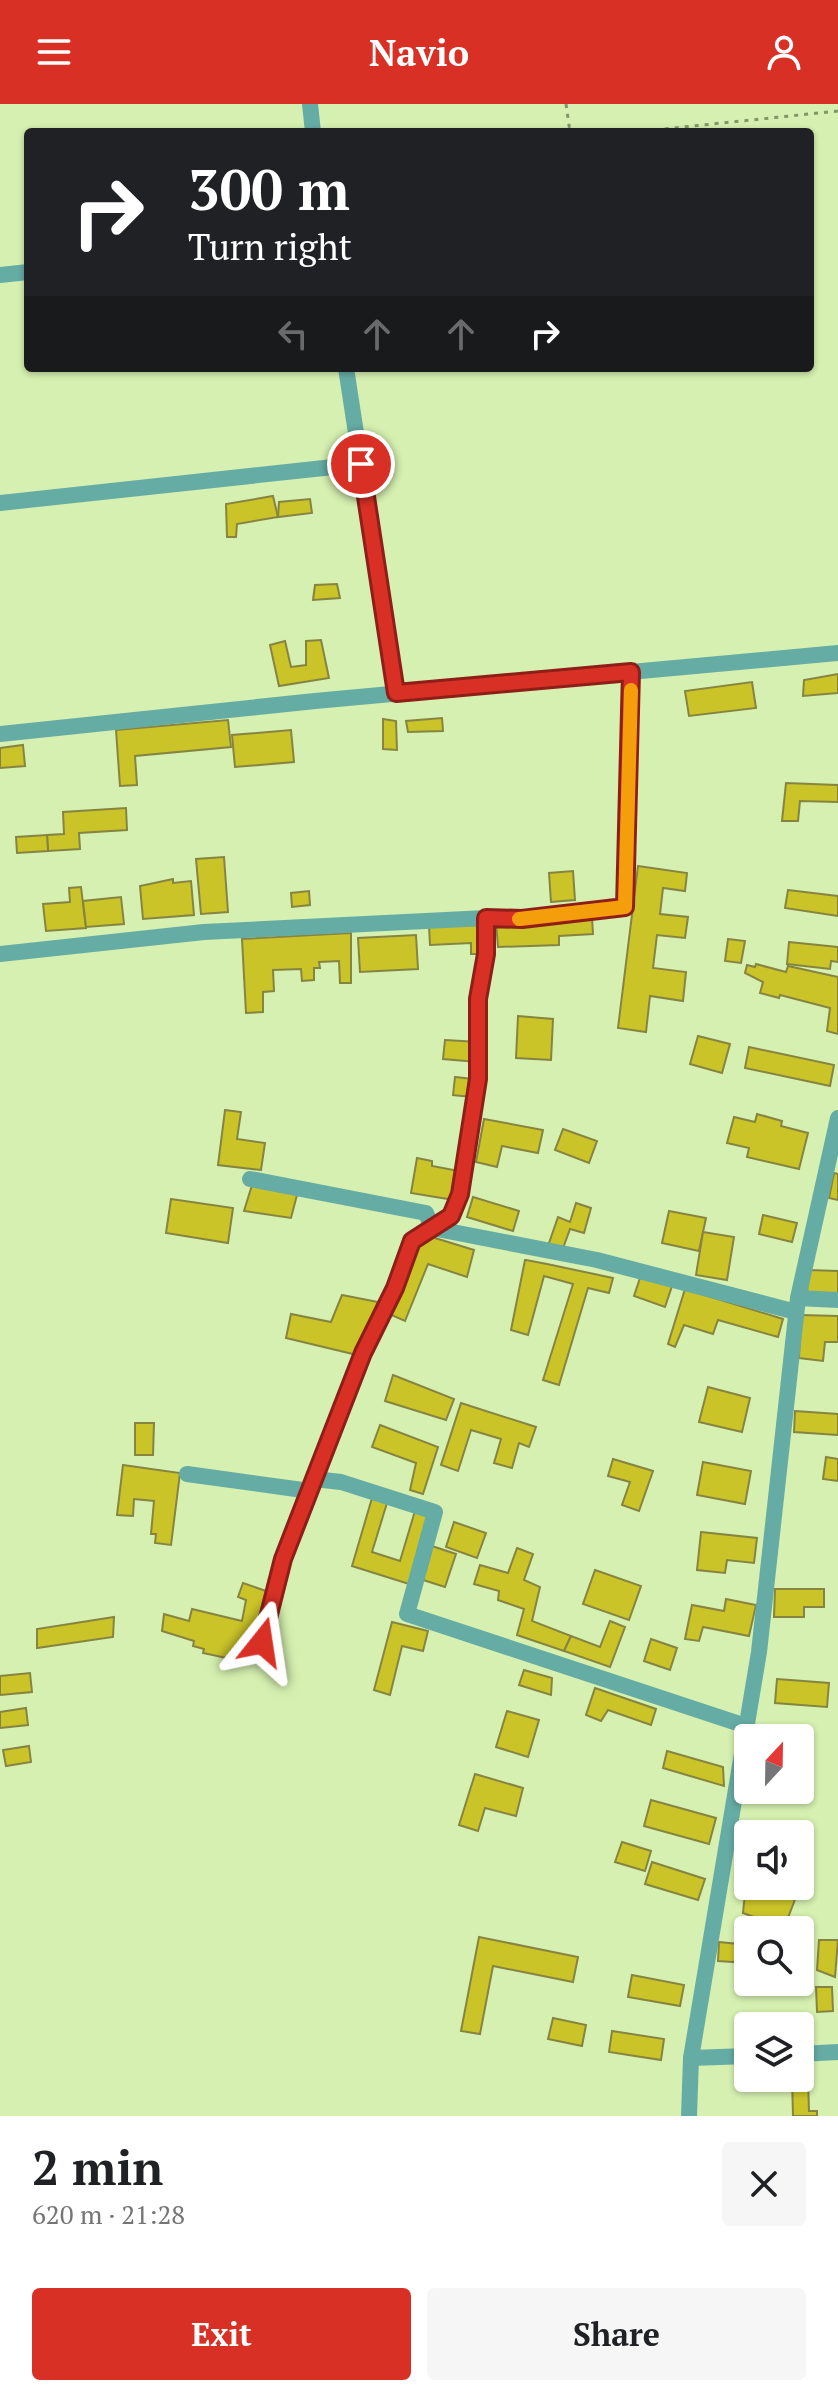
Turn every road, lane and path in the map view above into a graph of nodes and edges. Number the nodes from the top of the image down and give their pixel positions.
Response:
1 (310, 104) edge
2 (566, 104) edge
3 (838, 111) edge
4 (313, 128) edge
5 (569, 128) edge
6 (674, 128) edge
7 (24, 272) edge
8 (0, 275) edge
9 (347, 372) edge
10 (361, 464) junction
11 (0, 503) edge
12 (838, 653) edge
13 (631, 672) junction
14 (396, 693) junction
15 (0, 734) edge
16 (486, 918) junction
17 (0, 954) edge
18 (838, 1118) edge
19 (250, 1179) dead end
20 (432, 1228) junction
21 (838, 1300) edge
22 (797, 1305) junction
23 (187, 1474) dead end
24 (312, 1484) junction
25 (262, 1642) dead end
26 (740, 1724) edge
27 (746, 1724) edge
28 (734, 1798) edge
29 (838, 2052) edge
30 (814, 2053) edge
31 (734, 2056) edge
32 (691, 2058) junction
33 (689, 2116) edge

1 - 4 street
2 - 5 path
3 - 6 path
7 - 8 street
9 - 10 street
10 - 11 street
10 - 14 street
12 - 13 street
13 - 14 street
13 - 16 street
14 - 15 street
16 - 17 street
16 - 20 street
18 - 22 street
19 - 20 street
20 - 22 street
20 - 24 street
21 - 22 street
22 - 27 street
23 - 24 street
24 - 25 street
24 - 26 street
28 - 32 street
29 - 30 street
31 - 32 street
32 - 33 street

